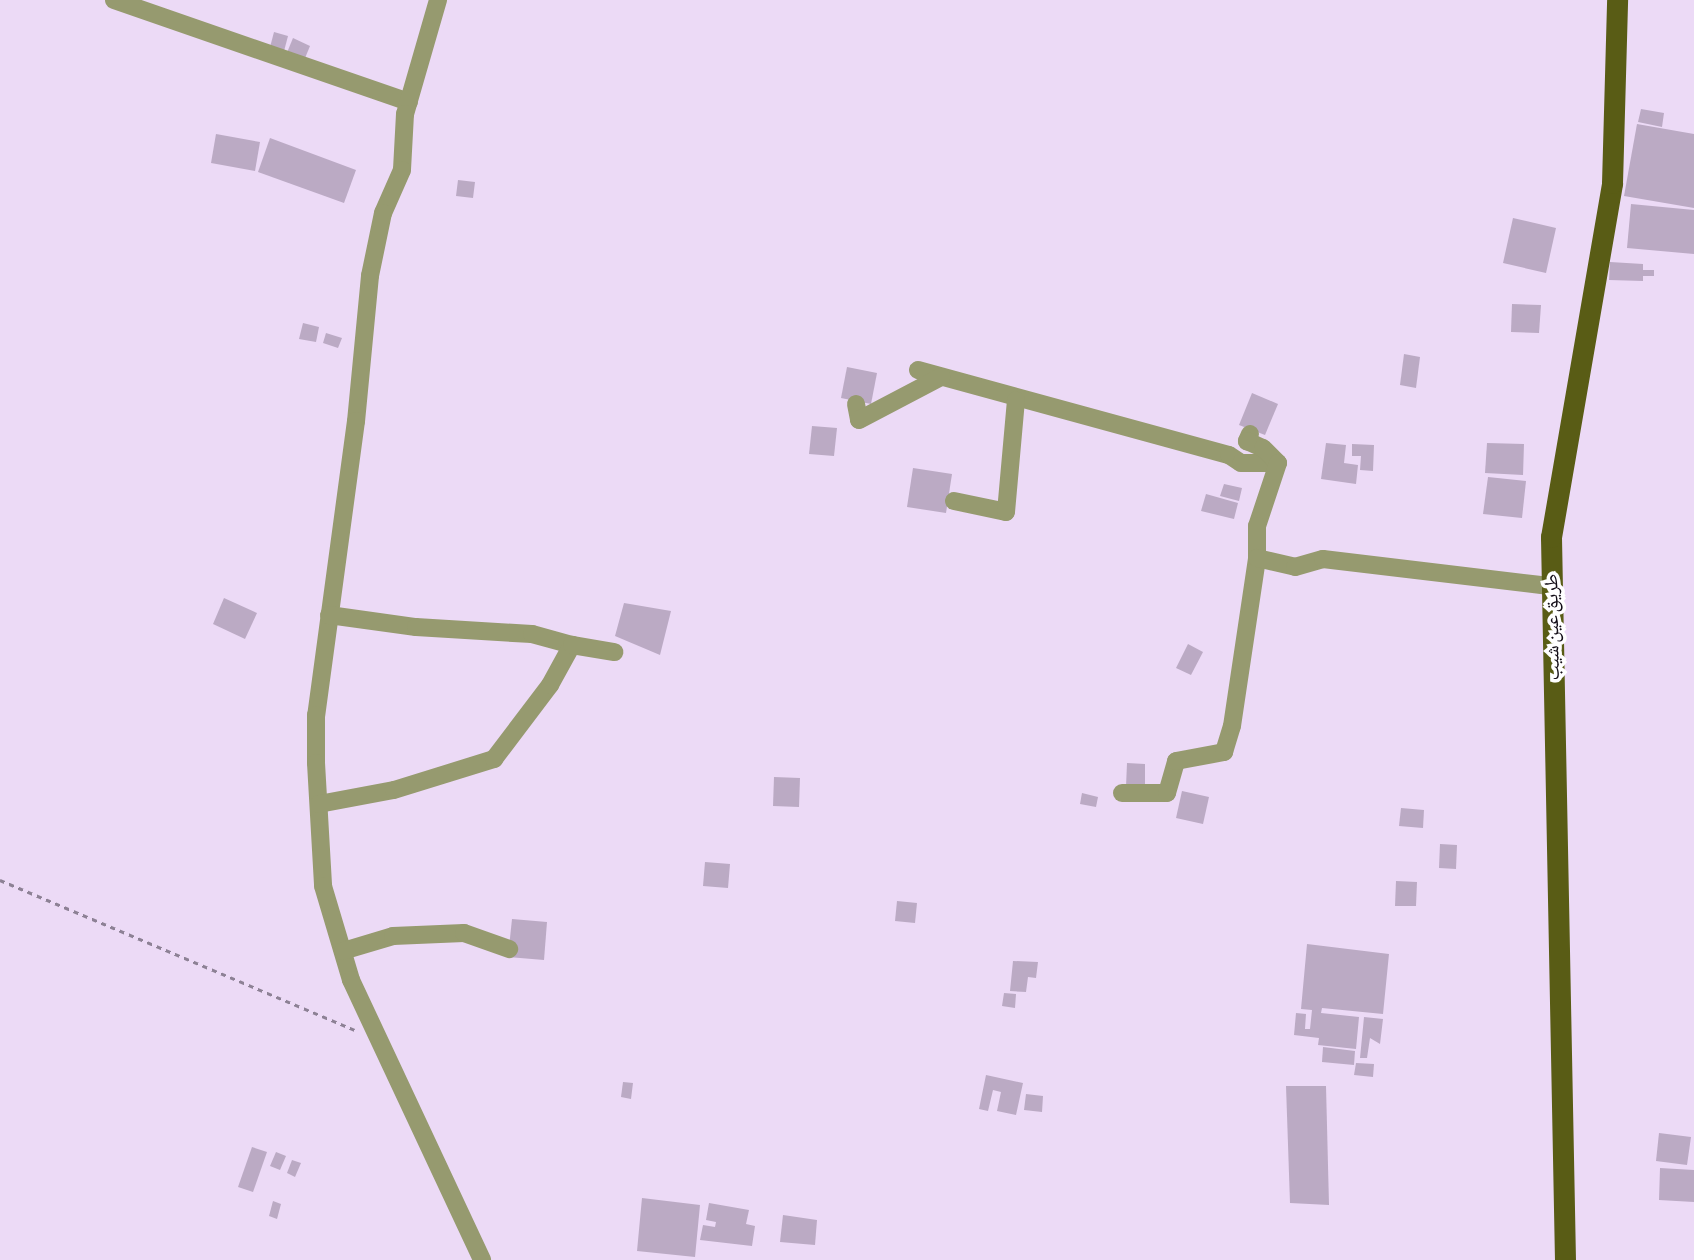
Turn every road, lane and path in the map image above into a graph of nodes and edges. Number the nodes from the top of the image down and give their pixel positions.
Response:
1 (114, 0) edge
2 (438, 0) edge
3 (1617, 0) edge
4 (409, 102) junction
5 (918, 370) dead end
6 (941, 377) junction
7 (1016, 400) junction
8 (856, 404) dead end
9 (1250, 434) dead end
10 (1278, 463) junction
11 (954, 501) dead end
12 (1257, 558) junction
13 (1551, 586) junction
14 (329, 615) junction
15 (572, 645) junction
16 (614, 652) dead end
17 (1122, 793) dead end
18 (319, 804) junction
19 (0, 880) edge
20 (509, 949) dead end
21 (343, 951) junction
22 (378, 1040) junction
23 (482, 1260) edge
24 (1565, 1260) edge

1 - 4 street
2 - 4 street
3 - 13 main road, طريق عين شيب
4 - 14 street
5 - 6 street
6 - 7 street
6 - 8 street
7 - 10 street
7 - 11 street
9 - 10 street
10 - 12 street
12 - 13 street
12 - 17 street
13 - 24 main road, طريق عين شيب
14 - 15 street
14 - 18 street
15 - 16 street
15 - 18 street
18 - 21 street
19 - 22 path
20 - 21 street
21 - 22 street
22 - 23 street

